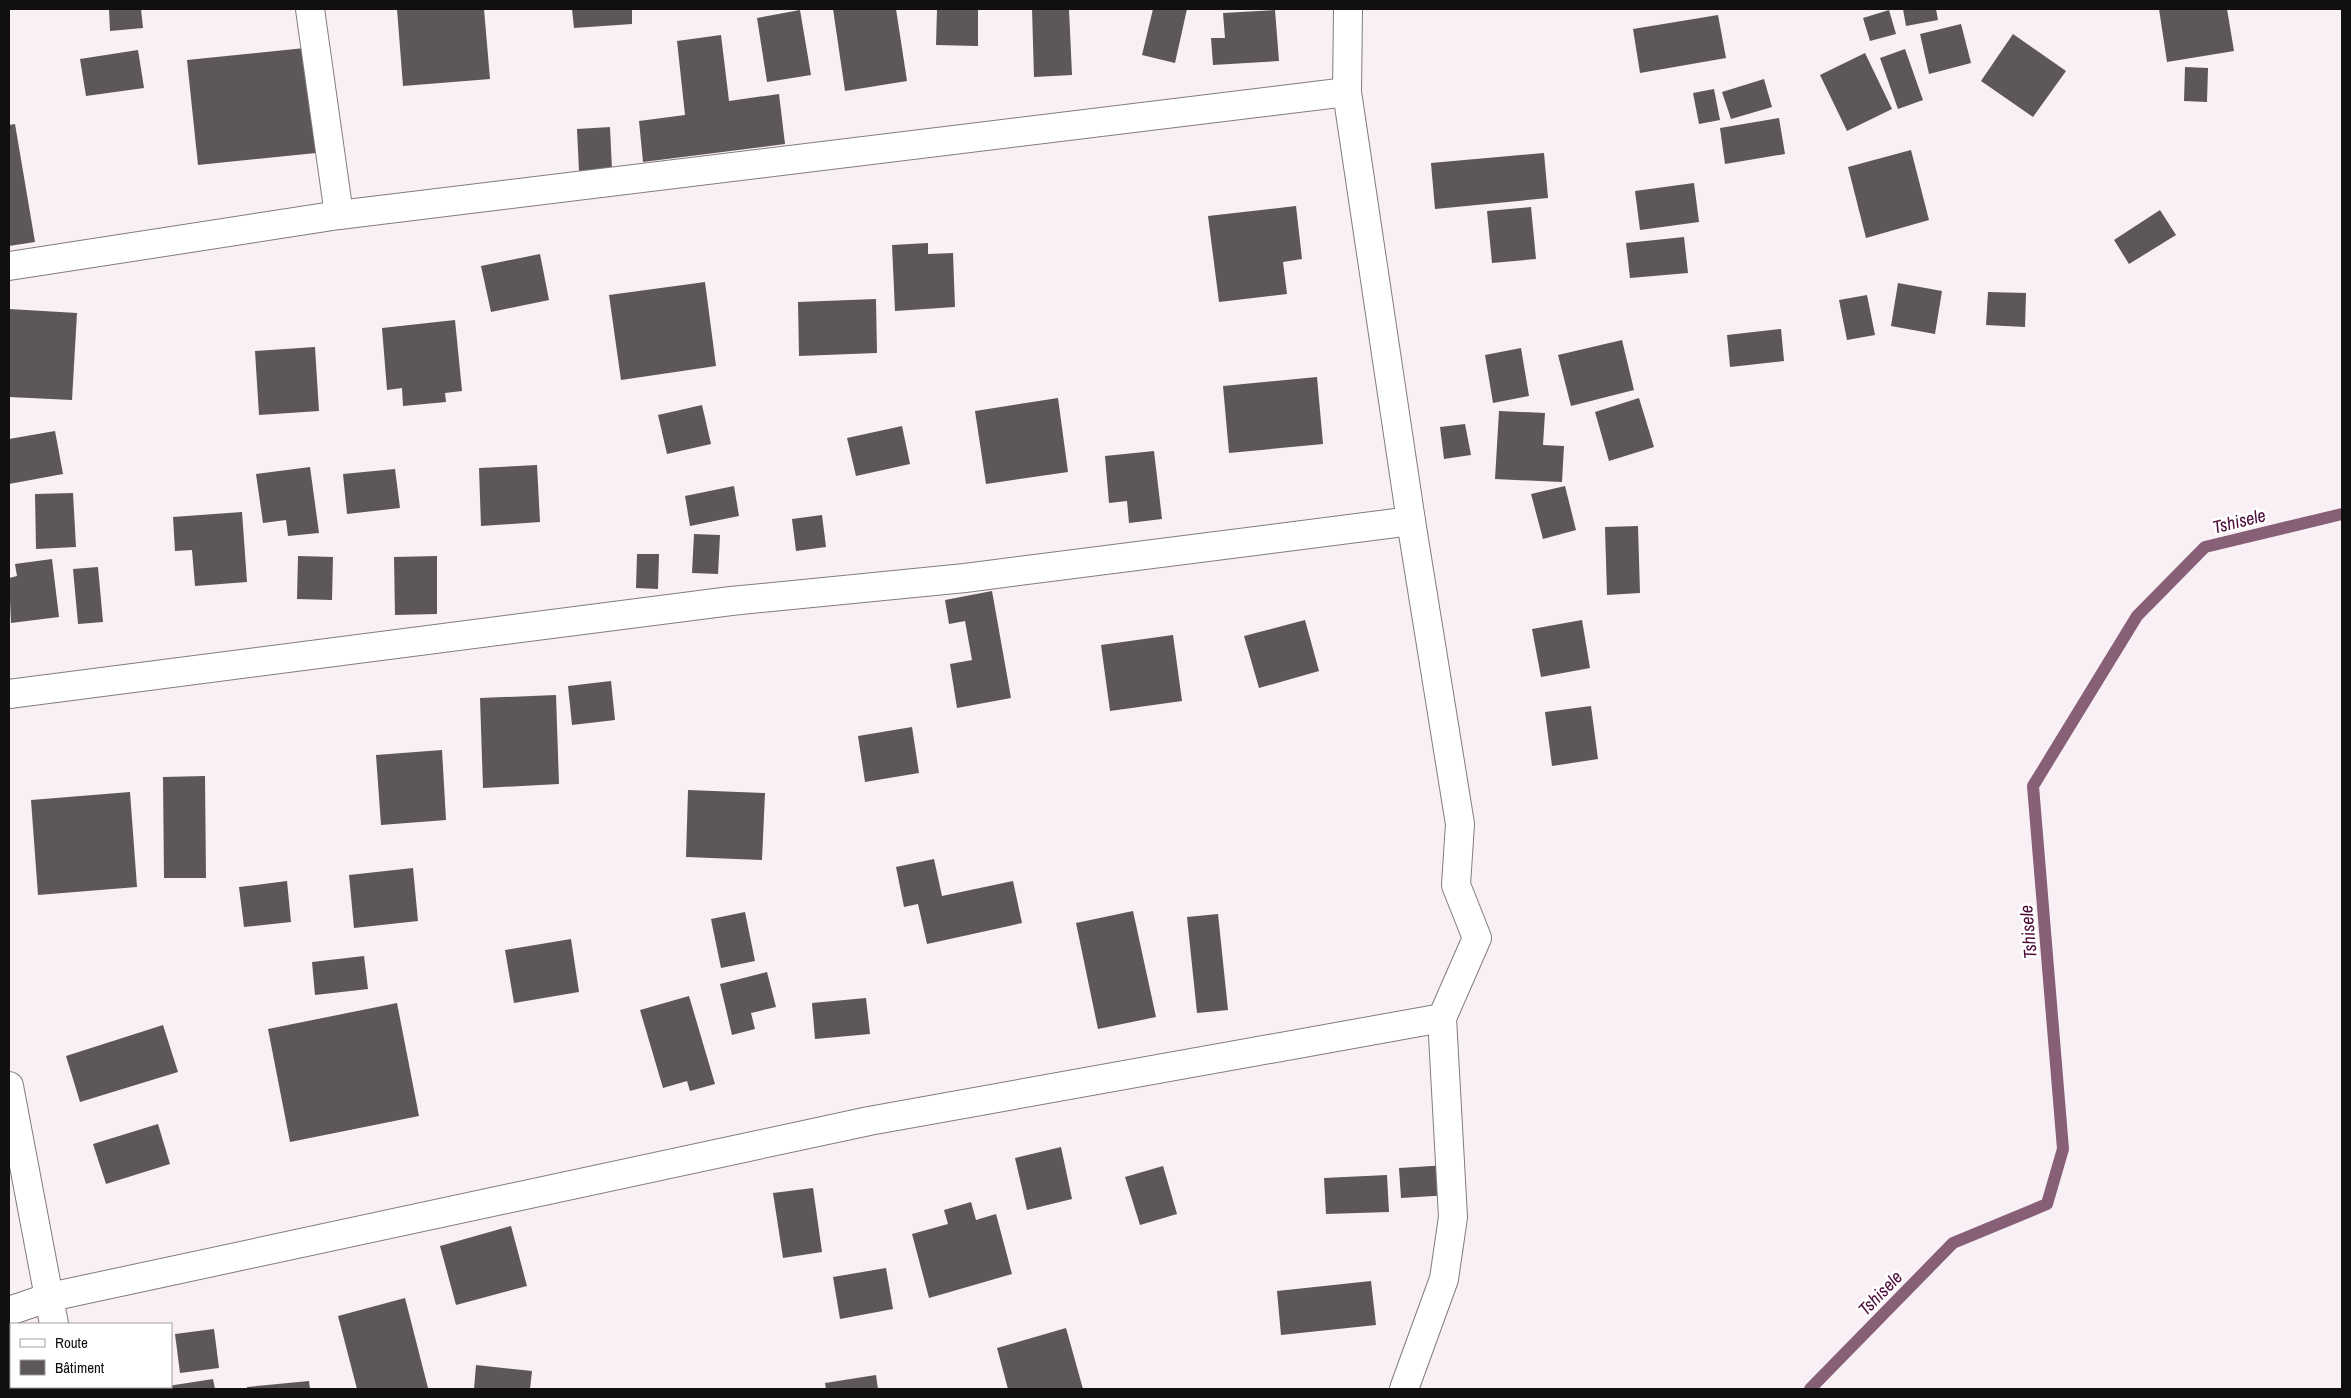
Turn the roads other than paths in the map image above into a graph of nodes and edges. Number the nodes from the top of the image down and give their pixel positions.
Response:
1 (310, 9) edge
2 (1348, 9) edge
3 (1347, 92) junction
4 (340, 215) junction
5 (9, 266) edge
6 (1411, 521) junction
7 (9, 694) edge
8 (1442, 1018) junction
9 (9, 1086) edge
10 (50, 1298) junction
11 (9, 1310) edge
12 (54, 1323) edge
13 (1404, 1389) edge

1 - 4 street
2 - 3 street
3 - 4 street
3 - 6 street
4 - 5 street
6 - 7 street
6 - 8 street
8 - 10 street
8 - 13 street
9 - 10 street
10 - 11 street
10 - 12 street

